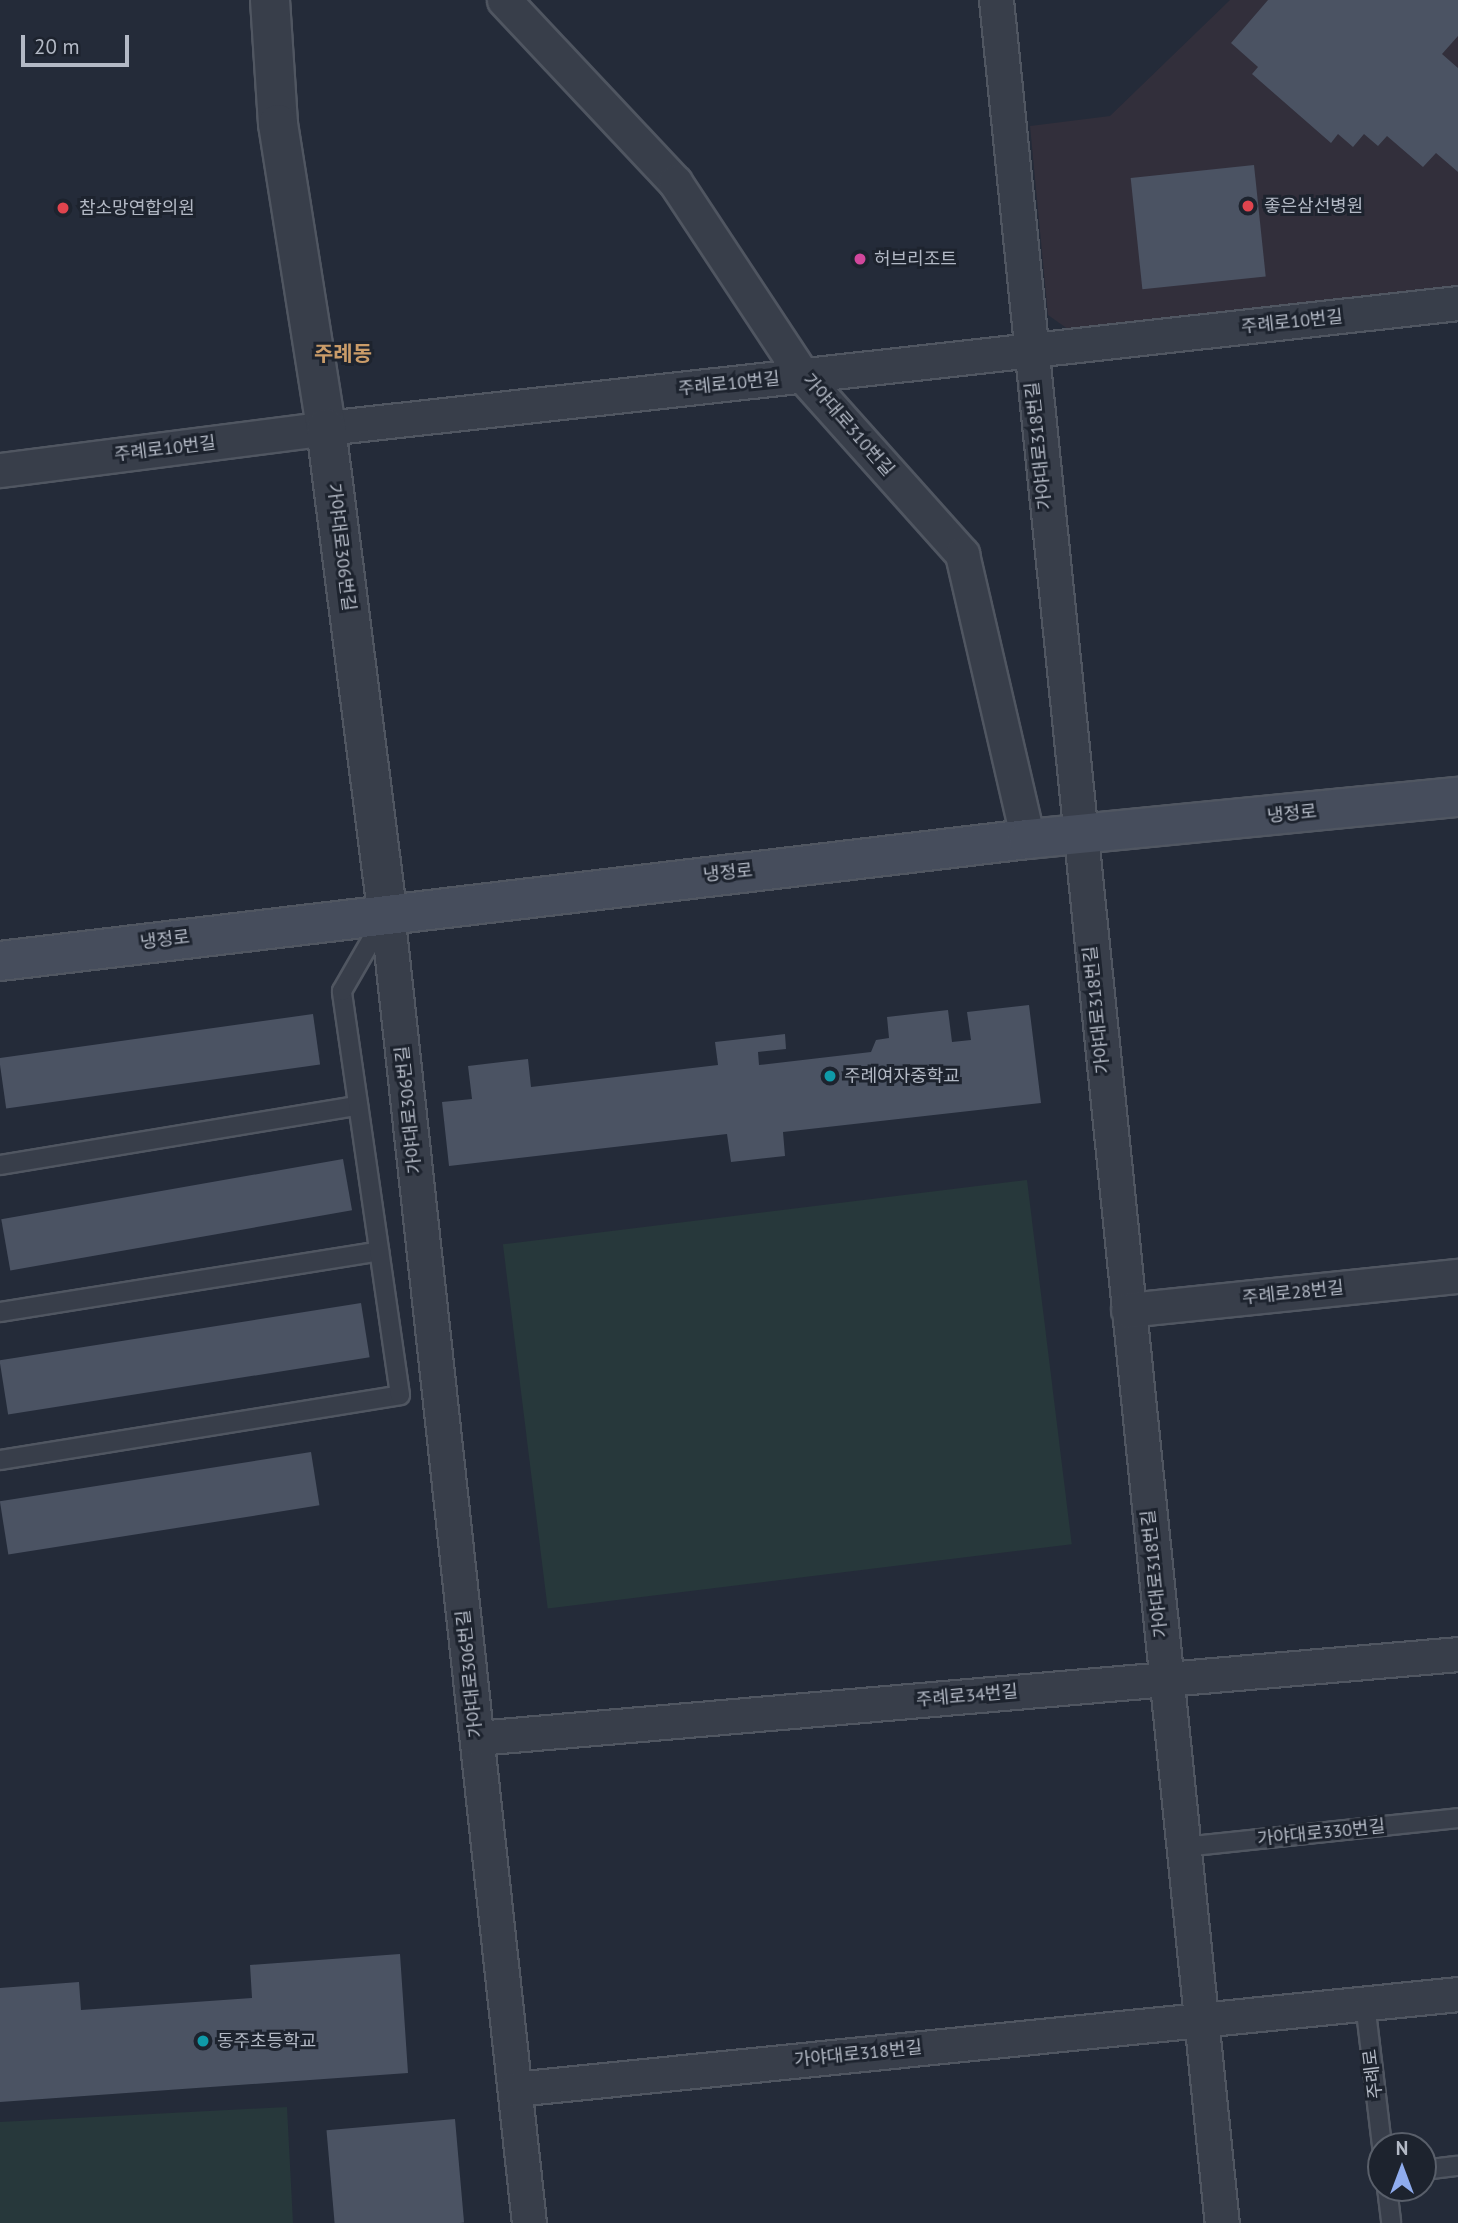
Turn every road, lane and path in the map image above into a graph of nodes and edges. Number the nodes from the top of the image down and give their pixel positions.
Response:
1 (270, 0) edge
2 (504, 0) edge
3 (996, 0) edge
4 (1458, 303) edge
5 (1029, 350) junction
6 (803, 376) junction
7 (326, 428) junction
8 (0, 470) edge
9 (1458, 797) edge
10 (1079, 837) junction
11 (1028, 839) junction
12 (387, 912) junction
13 (0, 961) edge
14 (358, 1106) junction
15 (0, 1165) edge
16 (379, 1251) junction
17 (1458, 1276) edge
18 (1128, 1310) junction
19 (0, 1312) edge
20 (0, 1460) edge
21 (1458, 1654) edge
22 (1166, 1679) junction
23 (477, 1738) junction
24 (1458, 1818) edge
25 (1183, 1847) junction
26 (1458, 1994) edge
27 (1364, 2003) junction
28 (1201, 2019) junction
29 (515, 2089) junction
30 (1380, 2132) edge
31 (1458, 2166) edge
32 (1437, 2168) edge
33 (1389, 2202) edge
34 (529, 2223) edge
35 (1222, 2223) edge
36 (1391, 2223) edge

1 - 7 street, 가야대로306번길
2 - 6 street, 가야대로310번길
3 - 5 street, 가야대로318번길
4 - 5 street, 주례로10번길
5 - 6 street, 주례로10번길
5 - 10 street, 가야대로318번길
6 - 7 street, 주례로10번길
6 - 11 street, 가야대로310번길
7 - 8 street, 주례로10번길
7 - 12 street, 가야대로306번길
9 - 10 main road, 냉정로
10 - 11 main road, 냉정로
10 - 18 street, 가야대로318번길
11 - 12 main road, 냉정로
12 - 13 main road, 냉정로
12 - 14 lane
12 - 23 street, 가야대로306번길
14 - 15 lane
14 - 16 lane
16 - 19 lane
16 - 20 lane
17 - 18 street, 주례로28번길
18 - 22 street, 가야대로318번길
21 - 22 street, 주례로34번길
22 - 23 street, 주례로34번길
22 - 25 street, 가야대로318번길
23 - 29 street, 가야대로306번길
24 - 25 lane, 가야대로330번길
25 - 28 street, 가야대로318번길
26 - 27 street
27 - 28 street
27 - 30 lane, 주례로
28 - 29 street, 가야대로318번길
28 - 35 street, 가야대로318번길
29 - 34 street, 가야대로306번길
31 - 32 lane
33 - 36 lane

